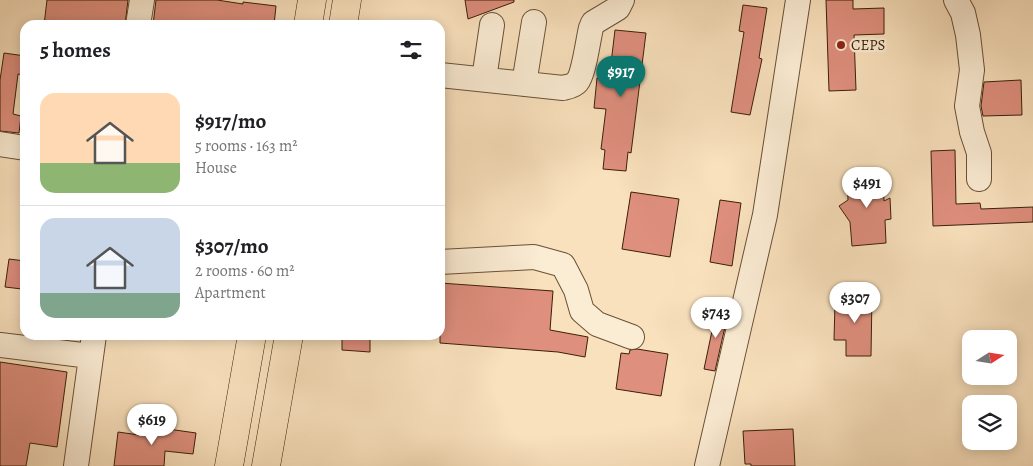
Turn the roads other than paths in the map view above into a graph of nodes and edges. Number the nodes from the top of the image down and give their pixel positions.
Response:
1 (142, 0) edge
2 (312, 0) edge
3 (347, 0) edge
4 (622, 0) edge
5 (798, 0) edge
6 (956, 0) edge
7 (139, 20) edge
8 (309, 20) edge
9 (344, 20) edge
10 (534, 22) dead end
11 (492, 25) dead end
12 (445, 75) edge
13 (484, 79) junction
14 (524, 84) junction
15 (0, 144) edge
16 (20, 147) edge
17 (980, 179) dead end
18 (445, 262) edge
19 (632, 338) dead end
20 (251, 340) edge
21 (288, 340) edge
22 (0, 344) edge
23 (92, 346) edge
24 (76, 466) edge
25 (229, 466) edge
26 (266, 466) edge
27 (707, 466) edge

1 - 7 street
2 - 8 highway
3 - 9 highway
4 - 14 street
5 - 27 street
6 - 17 street
10 - 14 street
11 - 13 street
12 - 13 street
13 - 14 street
15 - 16 street
18 - 19 street
20 - 25 highway
21 - 26 highway
22 - 23 street
23 - 24 street

